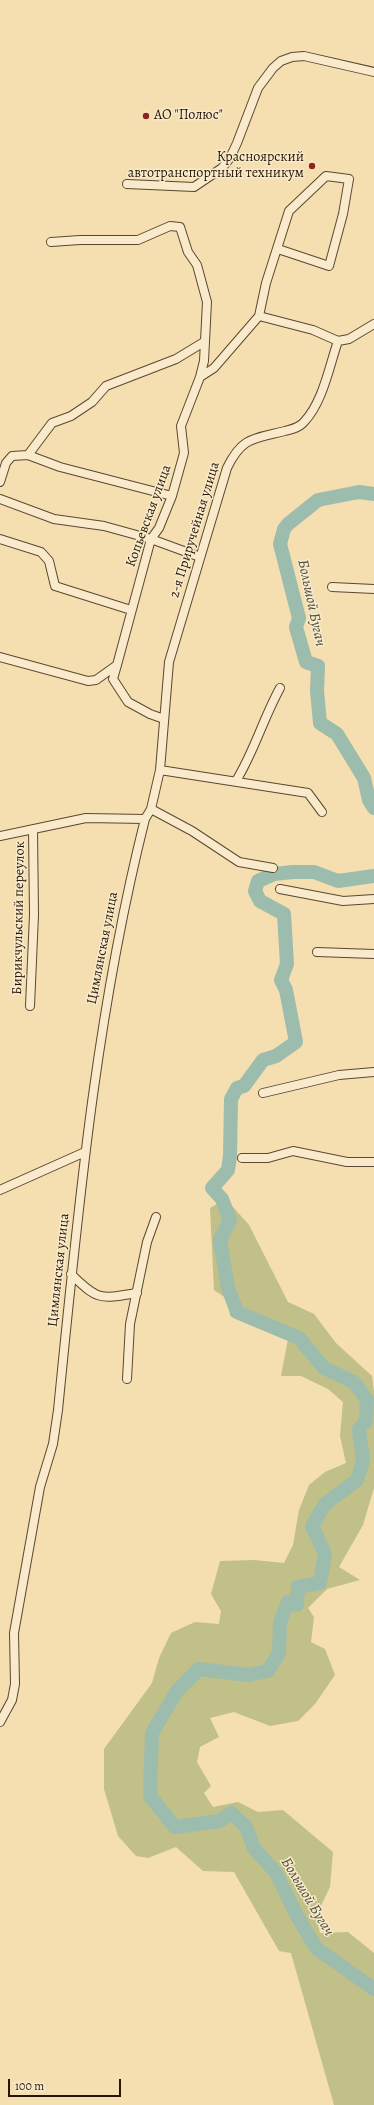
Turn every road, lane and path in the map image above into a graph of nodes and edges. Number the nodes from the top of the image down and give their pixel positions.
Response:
1 (374, 72) edge
2 (127, 184) dead end
3 (51, 242) dead end
4 (278, 249) junction
5 (259, 316) junction
6 (374, 324) edge
7 (338, 341) junction
8 (204, 342) junction
9 (200, 377) junction
10 (28, 455) junction
11 (0, 482) edge
12 (172, 496) junction
13 (0, 499) edge
14 (0, 539) edge
15 (151, 539) junction
16 (200, 557) junction
17 (332, 587) dead end
18 (374, 589) edge
19 (131, 610) junction
20 (0, 657) edge
21 (117, 665) junction
22 (280, 688) dead end
23 (164, 719) junction
24 (160, 770) junction
25 (236, 781) junction
26 (151, 809) junction
27 (322, 812) dead end
28 (145, 819) junction
29 (33, 829) junction
30 (0, 836) edge
31 (273, 868) dead end
32 (280, 889) dead end
33 (374, 900) edge
34 (317, 952) dead end
35 (374, 954) edge
36 (30, 1006) dead end
37 (374, 1072) edge
38 (263, 1093) dead end
39 (85, 1152) junction
40 (242, 1158) dead end
41 (374, 1162) edge
42 (1, 1189) edge
43 (156, 1217) dead end
44 (72, 1274) junction
45 (138, 1293) junction
46 (127, 1379) dead end
47 (0, 1722) edge

1 - 2 street
3 - 8 street, Копьевская улица
4 - 4 street
4 - 5 street
5 - 7 street
5 - 9 street
6 - 7 street
7 - 16 street, 2-я Приручейная улица
8 - 9 street, Копьевская улица
8 - 10 street
9 - 12 street, Копьевская улица
10 - 11 street
10 - 12 street
12 - 15 street, Копьевская улица
13 - 15 street
14 - 19 street
15 - 16 street
15 - 19 street, Копьевская улица
16 - 23 street, 2-я Приручейная улица
17 - 18 street
19 - 21 street, Копьевская улица
20 - 21 street
21 - 23 street, Копьевская улица
22 - 25 street
23 - 24 street, 2-я Приручейная улица
24 - 25 street
24 - 26 street, 2-я Приручейная улица
25 - 27 street
26 - 28 street, 2-я Приручейная улица
26 - 31 street
28 - 29 street
28 - 39 street, Цимлянская улица
29 - 30 street
29 - 36 street, Бирикчульский переулок
32 - 33 street
34 - 35 street
37 - 38 street
39 - 42 street
39 - 44 street, Цимлянская улица
40 - 41 street
43 - 45 street
44 - 45 street
44 - 47 street, Цимлянская улица
45 - 46 street

